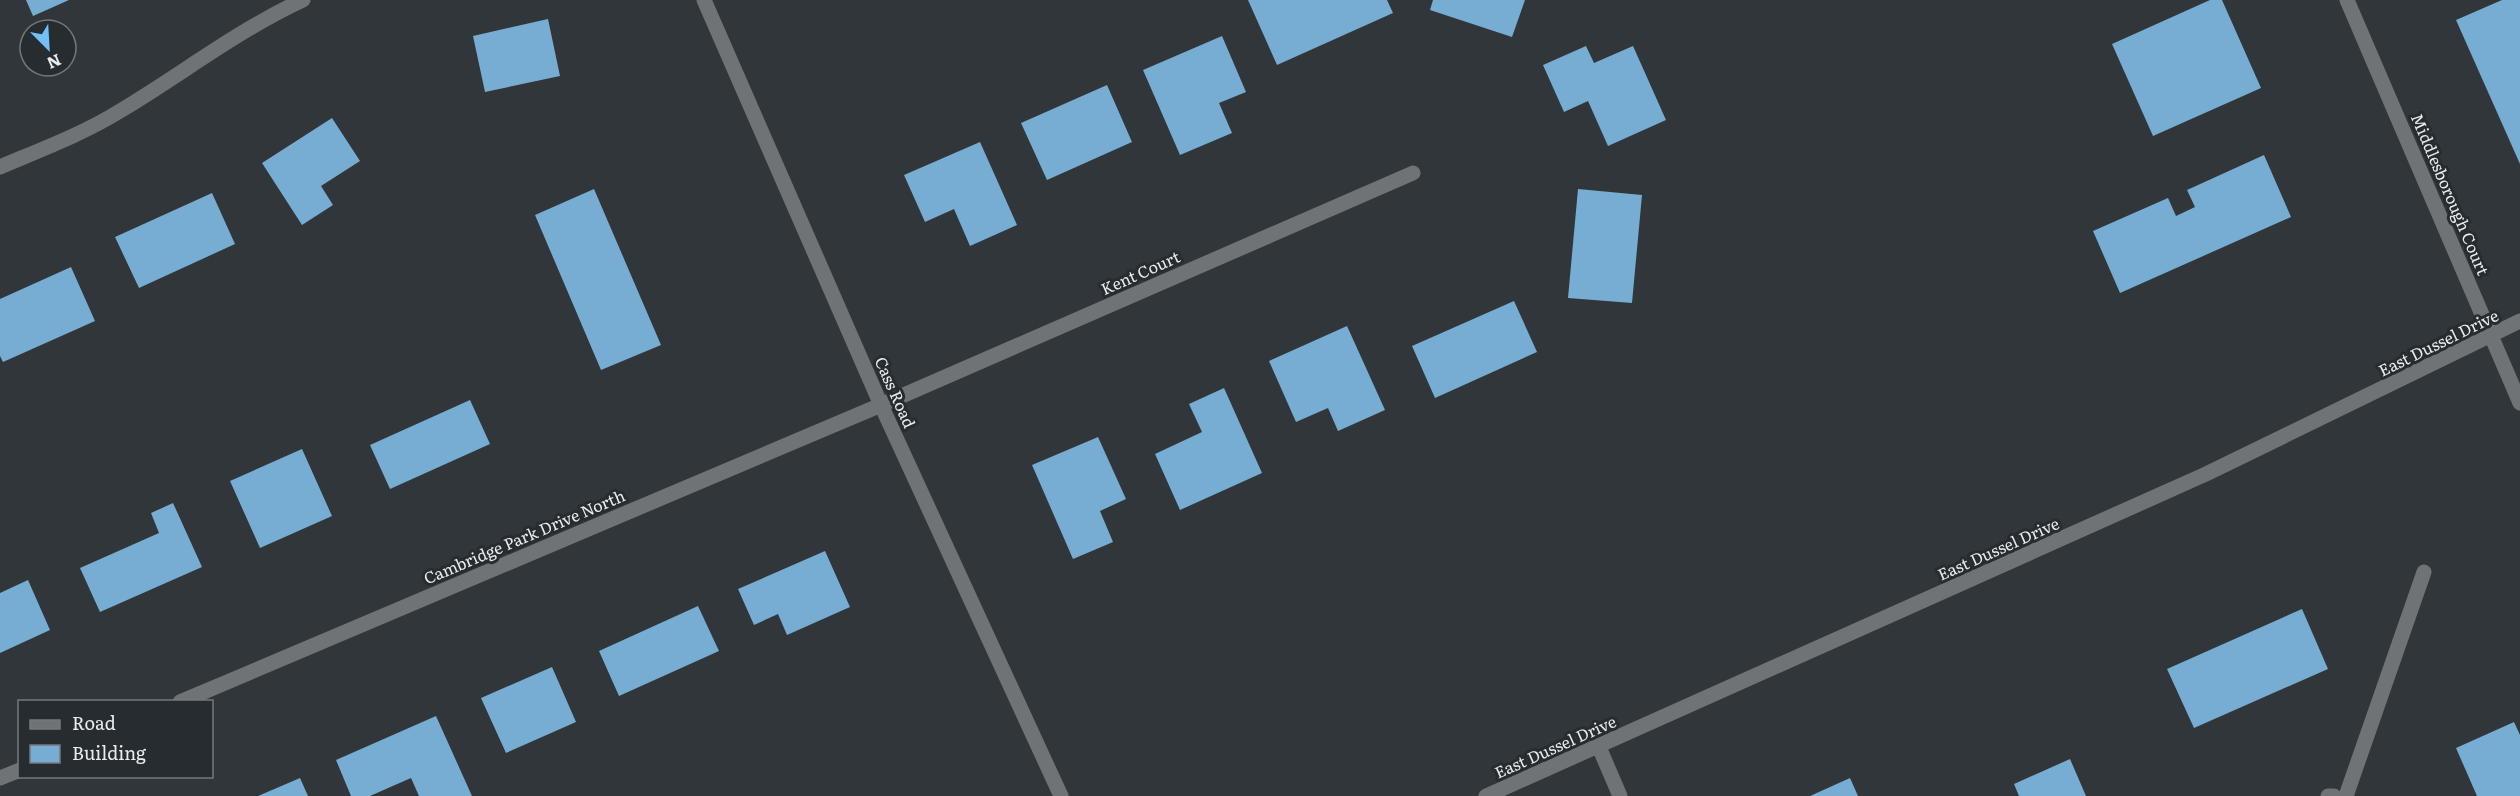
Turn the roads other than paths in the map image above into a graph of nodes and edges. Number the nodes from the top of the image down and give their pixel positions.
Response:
1 (303, 0) edge
2 (704, 0) edge
3 (2349, 0) edge
4 (0, 167) edge
5 (1413, 173) dead end
6 (2520, 321) edge
7 (2492, 336) junction
8 (2520, 402) edge
9 (881, 405) junction
10 (2424, 572) dead end
11 (185, 700) edge
12 (1599, 747) junction
13 (18, 771) edge
14 (0, 778) edge
15 (1061, 796) edge
16 (1486, 796) edge
17 (1620, 796) edge
18 (2328, 796) edge
19 (2334, 796) edge
20 (2346, 796) edge

1 - 4 street
2 - 9 street, Cass Road
3 - 7 street, Middlesborough Court
5 - 9 street, Kent Court
6 - 7 street, East Dussel Drive
7 - 8 street, Middlesborough Court
7 - 12 street, East Dussel Drive
9 - 11 street, Cambridge Park Drive North
9 - 15 street, Cass Road
10 - 20 street
12 - 16 street, East Dussel Drive
12 - 17 street
13 - 14 street
18 - 19 street

